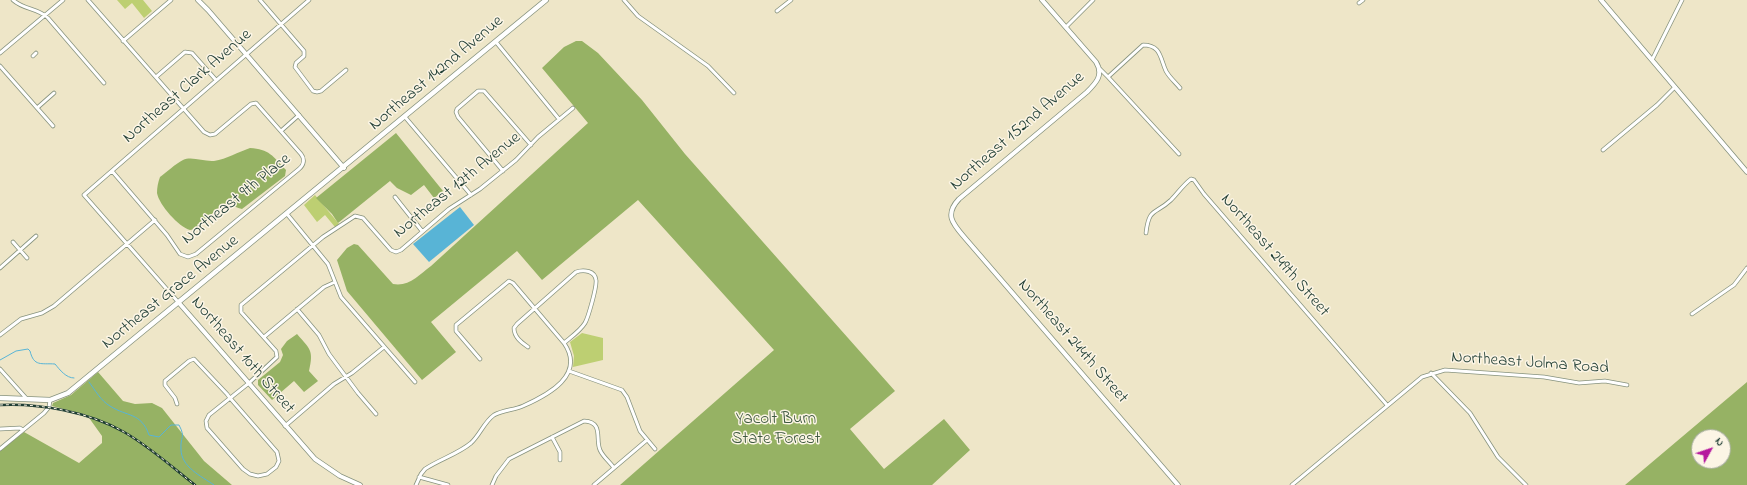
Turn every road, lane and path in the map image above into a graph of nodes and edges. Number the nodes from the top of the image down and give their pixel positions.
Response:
1 (13, 0) edge
2 (63, 0) edge
3 (88, 0) edge
4 (171, 0) edge
5 (198, 0) edge
6 (260, 0) edge
7 (309, 0) edge
8 (546, 0) edge
9 (624, 0) edge
10 (791, 0) edge
11 (1042, 0) edge
12 (1093, 0) edge
13 (1600, 0) edge
14 (1682, 0) edge
15 (777, 11) dead end
16 (45, 15) junction
17 (280, 24) junction
18 (1066, 27) junction
19 (123, 41) junction
20 (496, 42) junction
21 (0, 53) edge
22 (246, 54) junction
23 (1652, 60) junction
24 (0, 66) edge
25 (1100, 69) junction
26 (346, 70) dead end
27 (156, 77) junction
28 (1108, 77) junction
29 (216, 80) junction
30 (104, 83) dead end
31 (1675, 87) junction
32 (1180, 88) dead end
33 (54, 93) dead end
34 (734, 93) dead end
35 (37, 108) junction
36 (183, 108) junction
37 (573, 108) dead end
38 (299, 115) junction
39 (405, 117) junction
40 (560, 119) junction
41 (52, 126) dead end
42 (281, 131) junction
43 (531, 145) junction
44 (1603, 150) dead end
45 (1179, 154) dead end
46 (344, 168) junction
47 (112, 170) junction
48 (503, 171) junction
49 (1747, 172) edge
50 (84, 195) joint
51 (471, 195) junction
52 (395, 197) dead end
53 (287, 214) junction
54 (951, 214) joint
55 (155, 220) junction
56 (422, 231) junction
57 (1146, 233) dead end
58 (36, 236) dead end
59 (13, 242) dead end
60 (127, 244) junction
61 (313, 246) junction
62 (20, 250) junction
63 (27, 258) dead end
64 (0, 268) edge
65 (1747, 268) edge
66 (335, 282) junction
67 (179, 303) junction
68 (534, 308) junction
69 (297, 309) junction
70 (1692, 314) dead end
71 (0, 335) edge
72 (264, 337) junction
73 (564, 343) junction
74 (528, 346) dead end
75 (384, 347) junction
76 (480, 359) dead end
77 (0, 369) edge
78 (569, 371) junction
79 (1431, 373) junction
80 (347, 376) junction
81 (416, 382) dead end
82 (249, 383) junction
83 (1626, 385) dead end
84 (0, 398) edge
85 (26, 398) junction
86 (230, 398) junction
87 (50, 400) junction
88 (177, 404) dead end
89 (1386, 405) junction
90 (376, 414) dead end
91 (285, 426) junction
92 (0, 429) edge
93 (23, 430) junction
94 (552, 437) junction
95 (647, 440) junction
96 (0, 449) edge
97 (655, 449) dead end
98 (560, 460) dead end
99 (614, 468) junction
100 (419, 477) junction
101 (360, 485) edge
102 (416, 485) edge
103 (448, 485) edge
104 (492, 485) edge
105 (594, 485) edge
106 (1178, 485) edge
107 (1292, 485) edge
108 (1526, 485) edge

1 - 16 street
2 - 16 street
3 - 19 street
4 - 19 street
5 - 22 street
6 - 17 street
7 - 17 street, Northeast Clark Avenue
8 - 20 main road, Northeast 142nd Avenue
9 - 34 street
10 - 15 street
11 - 18 street
12 - 18 street
13 - 23 street
14 - 23 street
16 - 21 street
16 - 30 street
17 - 22 street, Northeast Clark Avenue
17 - 26 street
18 - 25 street
19 - 27 street
20 - 39 main road, Northeast 142nd Avenue
20 - 40 street
22 - 29 street, Northeast Clark Avenue
22 - 38 street
23 - 31 street
24 - 35 street
25 - 28 street
25 - 54 street, Northeast 152nd Avenue
27 - 29 street
27 - 36 street
28 - 32 street, Northeast 152nd Avenue
28 - 45 street
29 - 36 street, Northeast Clark Avenue
31 - 44 street
31 - 49 street
33 - 35 street
35 - 41 street
36 - 42 street
36 - 47 street, Northeast Clark Avenue
37 - 40 street, Northeast 12th Avenue
38 - 42 street
38 - 46 street
39 - 46 main road, Northeast 142nd Avenue
39 - 51 street
40 - 43 street, Northeast 12th Avenue
42 - 55 street, Northeast 9th Place
43 - 48 street, Northeast 12th Avenue
43 - 48 street
46 - 53 main road, Northeast Grace Avenue
47 - 50 street, Northeast Clark Avenue
47 - 55 street
48 - 51 street, Northeast 12th Avenue
50 - 60 street, Northeast 10th Street
51 - 56 street, Northeast 12th Avenue
52 - 56 street
53 - 61 street
53 - 67 main road, Northeast Grace Avenue
54 - 106 street, Northeast 244th Street
55 - 60 street
56 - 61 street, Northeast 12th Avenue
57 - 89 street, Northeast 249th Street
58 - 62 street
59 - 62 street
60 - 67 street, Northeast 10th Street
60 - 71 street
61 - 66 street
61 - 72 street
62 - 63 street
62 - 64 street
65 - 70 street
66 - 69 street
66 - 75 street
67 - 82 street, Northeast 10th Street
67 - 87 main road, Northeast Grace Avenue
68 - 73 street
68 - 73 street
68 - 74 street
68 - 76 street
69 - 72 street
69 - 80 street
72 - 82 street
73 - 78 street
75 - 80 street
75 - 81 street
77 - 85 street
78 - 95 street
78 - 100 street
79 - 83 street, Northeast Jolma Road
79 - 89 street
79 - 108 street
80 - 90 street
80 - 91 street
82 - 86 street
82 - 91 street, Northeast 10th Street
84 - 85 main road, Northeast Grace Avenue
85 - 87 main road, Northeast Grace Avenue
86 - 86 street
86 - 88 street
87 - 93 street
89 - 107 street
91 - 101 street, Northeast 10th Street
92 - 93 street
93 - 96 street
94 - 98 street
94 - 99 street
94 - 104 street
95 - 97 street
95 - 99 street
99 - 105 street
100 - 102 street
100 - 103 street

